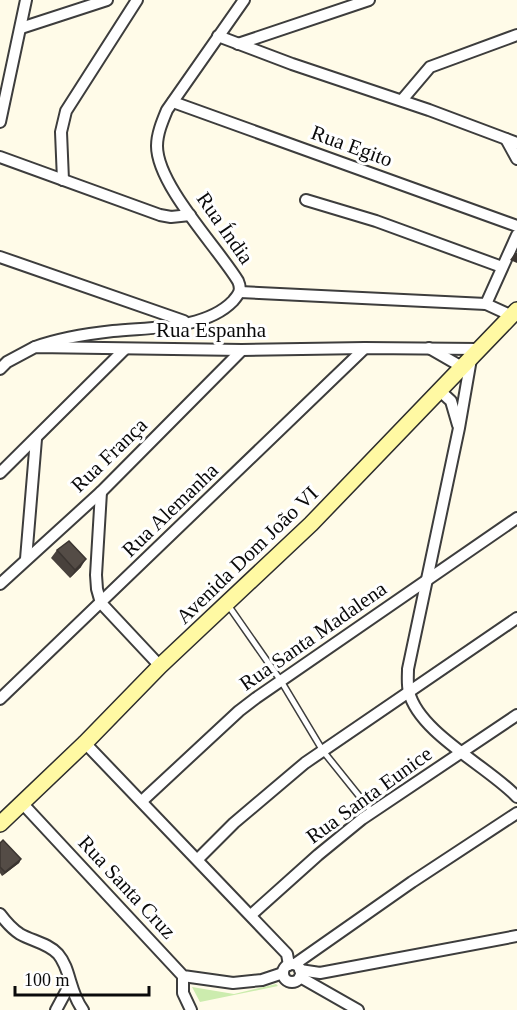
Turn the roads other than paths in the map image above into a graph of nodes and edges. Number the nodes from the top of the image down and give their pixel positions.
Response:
1 (26, 0) edge
2 (107, 0) edge
3 (137, 0) edge
4 (244, 0) edge
5 (369, 0) edge
6 (21, 28) junction
7 (517, 35) edge
8 (218, 36) junction
9 (238, 44) junction
10 (3, 100) edge
11 (402, 100) junction
12 (173, 102) junction
13 (0, 122) edge
14 (512, 141) edge
15 (0, 157) edge
16 (517, 159) edge
17 (63, 180) junction
18 (306, 200) dead end
19 (190, 215) junction
20 (517, 226) edge
21 (517, 235) edge
22 (0, 257) edge
23 (502, 267) junction
24 (240, 292) junction
25 (486, 304) junction
26 (514, 313) edge
27 (188, 323) junction
28 (112, 331) junction
29 (35, 346) junction
30 (365, 348) junction
31 (429, 348) junction
32 (119, 349) junction
33 (242, 350) junction
34 (471, 358) junction
35 (0, 369) edge
36 (440, 390) junction
37 (465, 392) junction
38 (451, 401) junction
39 (459, 428) junction
40 (36, 439) junction
41 (0, 473) edge
42 (101, 492) junction
43 (517, 518) edge
44 (26, 559) junction
45 (426, 582) junction
46 (0, 584) edge
47 (101, 603) junction
48 (227, 603) junction
49 (517, 618) edge
50 (160, 666) junction
51 (281, 681) junction
52 (409, 691) junction
53 (0, 699) edge
54 (517, 715) edge
55 (85, 743) junction
56 (323, 751) junction
57 (462, 752) junction
58 (517, 797) edge
59 (142, 801) junction
60 (22, 802) junction
61 (372, 812) junction
62 (517, 813) edge
63 (0, 824) edge
64 (198, 859) junction
65 (0, 914) edge
66 (251, 915) junction
67 (517, 936) edge
68 (293, 970) junction
69 (183, 976) junction
70 (70, 984) junction
71 (56, 1010) edge
72 (83, 1010) edge
73 (191, 1010) edge
74 (358, 1010) edge

1 - 6 street
2 - 6 street
3 - 17 street
4 - 8 street, Rua Índia
5 - 9 street
6 - 10 street
7 - 11 street
8 - 9 street
8 - 12 street, Rua Índia
9 - 11 street
10 - 13 street
11 - 14 street
12 - 19 street, Rua Índia
12 - 20 street, Rua Egito
14 - 16 street
15 - 17 street
17 - 19 street
18 - 23 street
19 - 24 street, Rua Índia
21 - 23 street
22 - 27 street
23 - 25 street
24 - 25 street
24 - 27 street, Rua Índia
25 - 26 street
26 - 34 street, Avenida Dom João VI
27 - 28 street, Rua Índia
28 - 29 street, Rua Índia
28 - 32 street
29 - 32 street, Rua Espanha
29 - 35 street
30 - 31 street, Rua Espanha
30 - 33 street, Rua Espanha
30 - 47 street, Rua Alemanha
31 - 34 street, Rua Espanha
31 - 34 street
32 - 33 street, Rua Espanha
32 - 40 street
33 - 42 street, Rua França
34 - 36 street, Avenida Dom João VI
34 - 37 street
36 - 38 street
36 - 48 street, Avenida Dom João VI
37 - 38 street
37 - 39 street
38 - 39 street
39 - 45 street
40 - 41 street
40 - 44 street
42 - 44 street, Rua França
42 - 47 street
43 - 45 street, Rua Santa Madalena
44 - 46 street, Rua França
45 - 51 street, Rua Santa Madalena
45 - 52 street
47 - 50 street
47 - 53 street, Rua Alemanha
48 - 50 street, Avenida Dom João VI
48 - 51 lane
49 - 52 street
50 - 55 street, Avenida Dom João VI
51 - 56 lane
51 - 59 street, Rua Santa Madalena
52 - 56 street
52 - 57 street
54 - 57 street, Rua Santa Eunice
55 - 59 street
55 - 60 street, Avenida Dom João VI
56 - 61 lane
56 - 64 street
57 - 58 street
57 - 61 street, Rua Santa Eunice
59 - 64 street
60 - 63 street, Avenida Dom João VI
60 - 69 street, Rua Santa Cruz
61 - 66 street, Rua Santa Eunice
62 - 68 street
64 - 66 street
65 - 70 street
66 - 68 street
67 - 68 street
68 - 69 street
68 - 74 street
69 - 73 street
70 - 71 street
70 - 72 street

